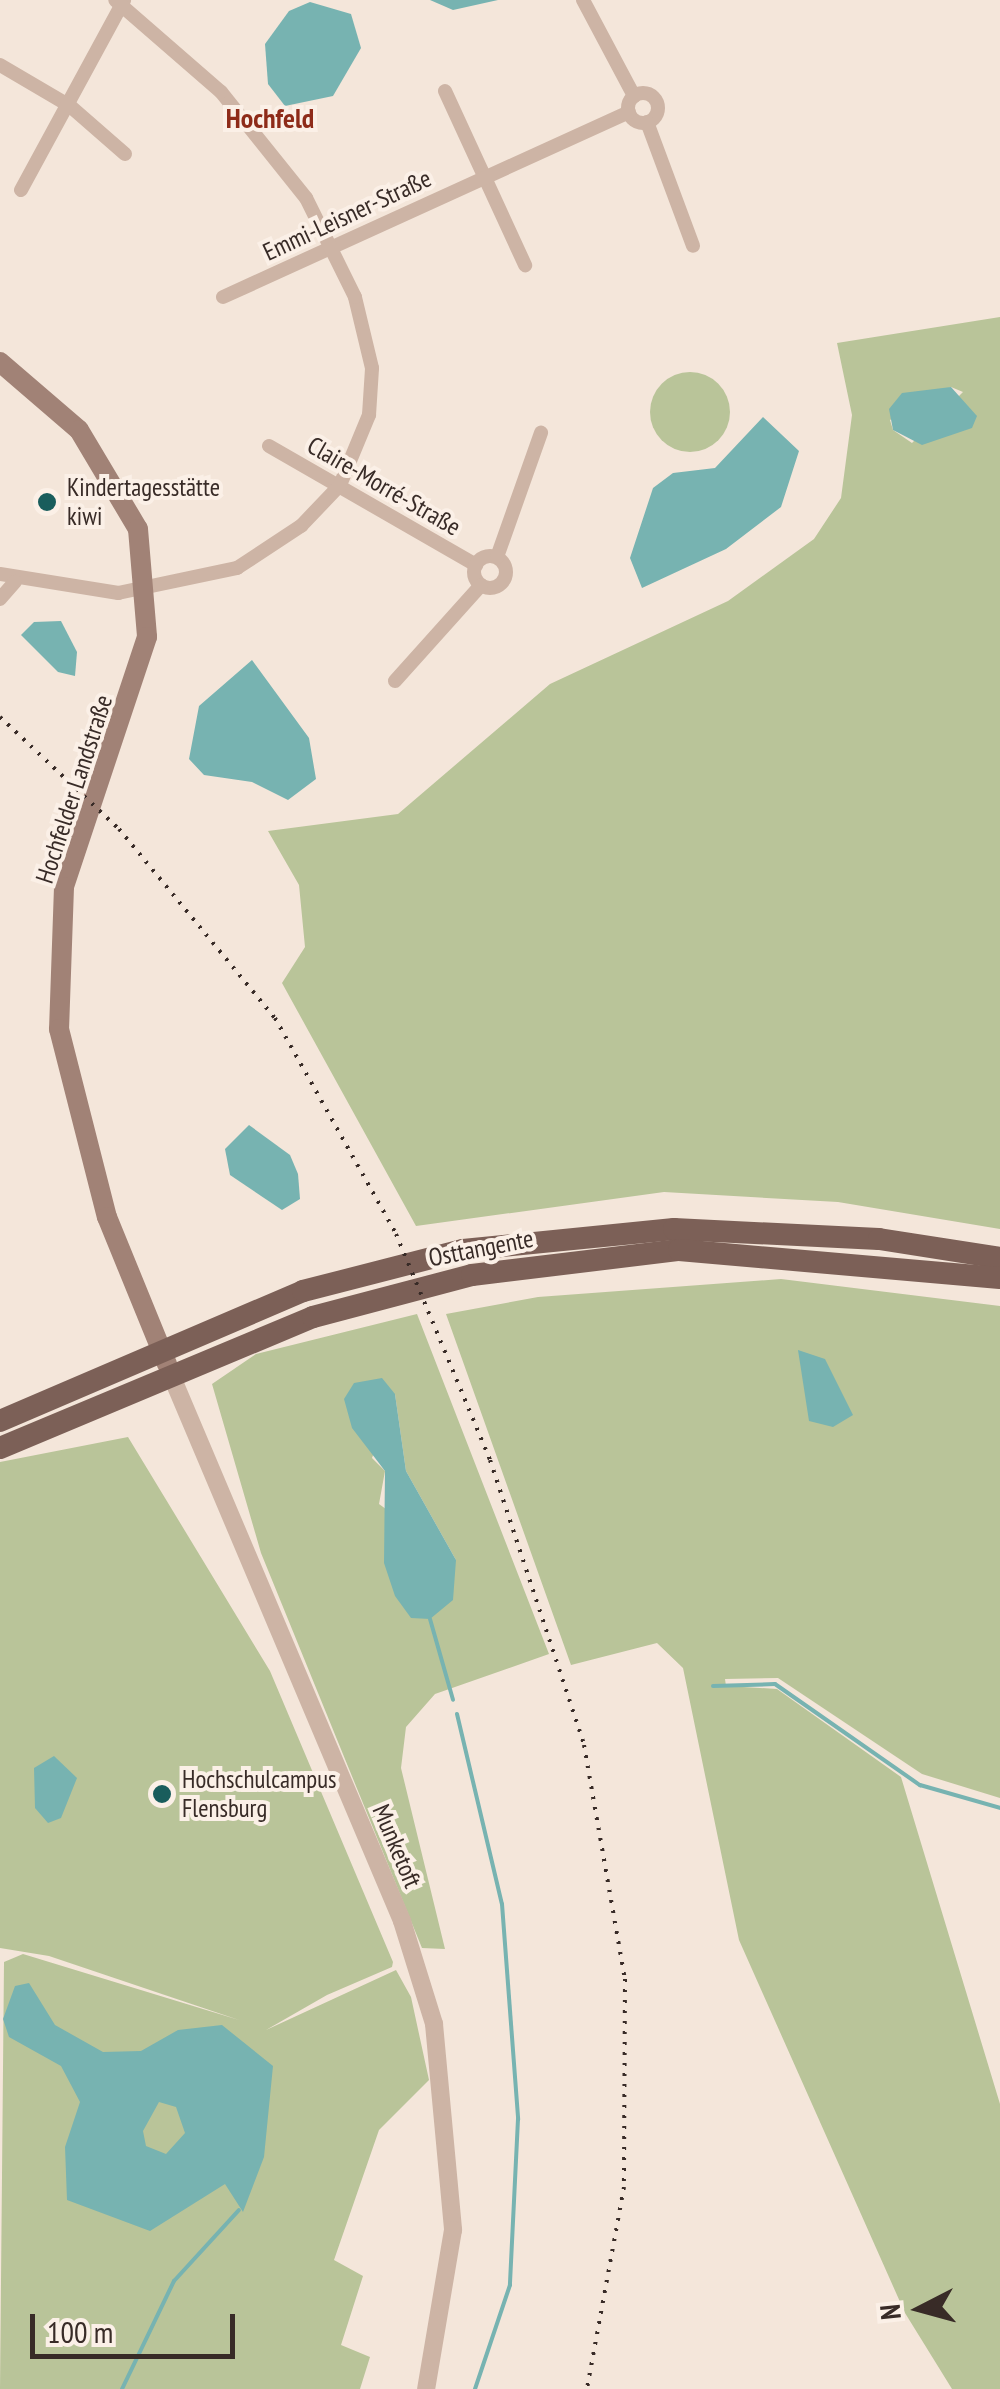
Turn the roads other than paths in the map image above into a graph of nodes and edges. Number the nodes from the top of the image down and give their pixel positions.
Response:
1 (583, 0) edge
2 (120, 1) edge
3 (0, 65) edge
4 (446, 91) dead end
5 (634, 96) junction
6 (70, 106) junction
7 (629, 112) junction
8 (648, 122) junction
9 (125, 154) dead end
10 (490, 174) junction
11 (21, 190) dead end
12 (332, 245) junction
13 (692, 246) dead end
14 (526, 265) dead end
15 (223, 298) dead end
16 (0, 362) edge
17 (541, 433) dead end
18 (269, 446) dead end
19 (340, 486) junction
20 (497, 557) junction
21 (476, 565) junction
22 (0, 574) edge
23 (14, 582) junction
24 (481, 585) junction
25 (148, 589) junction
26 (0, 598) edge
27 (394, 680) dead end
28 (1000, 1258) edge
29 (1000, 1278) edge
30 (162, 1350) junction
31 (172, 1377) junction
32 (0, 1420) edge
33 (0, 1448) edge
34 (426, 2389) edge

1 - 5 street
2 - 6 street
2 - 12 street
3 - 6 street
4 - 10 street
5 - 7 street
5 - 8 street
6 - 9 street
6 - 11 street
7 - 8 street
7 - 10 street, Emmi-Leisner-Straße
8 - 13 street
10 - 12 street, Emmi-Leisner-Straße
10 - 14 street
12 - 15 street, Emmi-Leisner-Straße
12 - 19 street
16 - 25 main road, Hochfelder Landstraße
17 - 20 street
18 - 19 street, Claire-Morré-Straße
19 - 21 street, Claire-Morré-Straße
19 - 25 street
20 - 21 street, Claire-Morré-Straße
20 - 24 street
21 - 24 street, Claire-Morré-Straße
22 - 23 street
23 - 25 street
23 - 26 street
24 - 27 street
25 - 30 main road, Hochfelder Landstraße
28 - 30 main road, Osttangente
29 - 31 main road, Osttangente
30 - 31 main road, Munketoft
30 - 32 main road, Osttangente
31 - 33 main road, Osttangente
31 - 34 street, Munketoft

